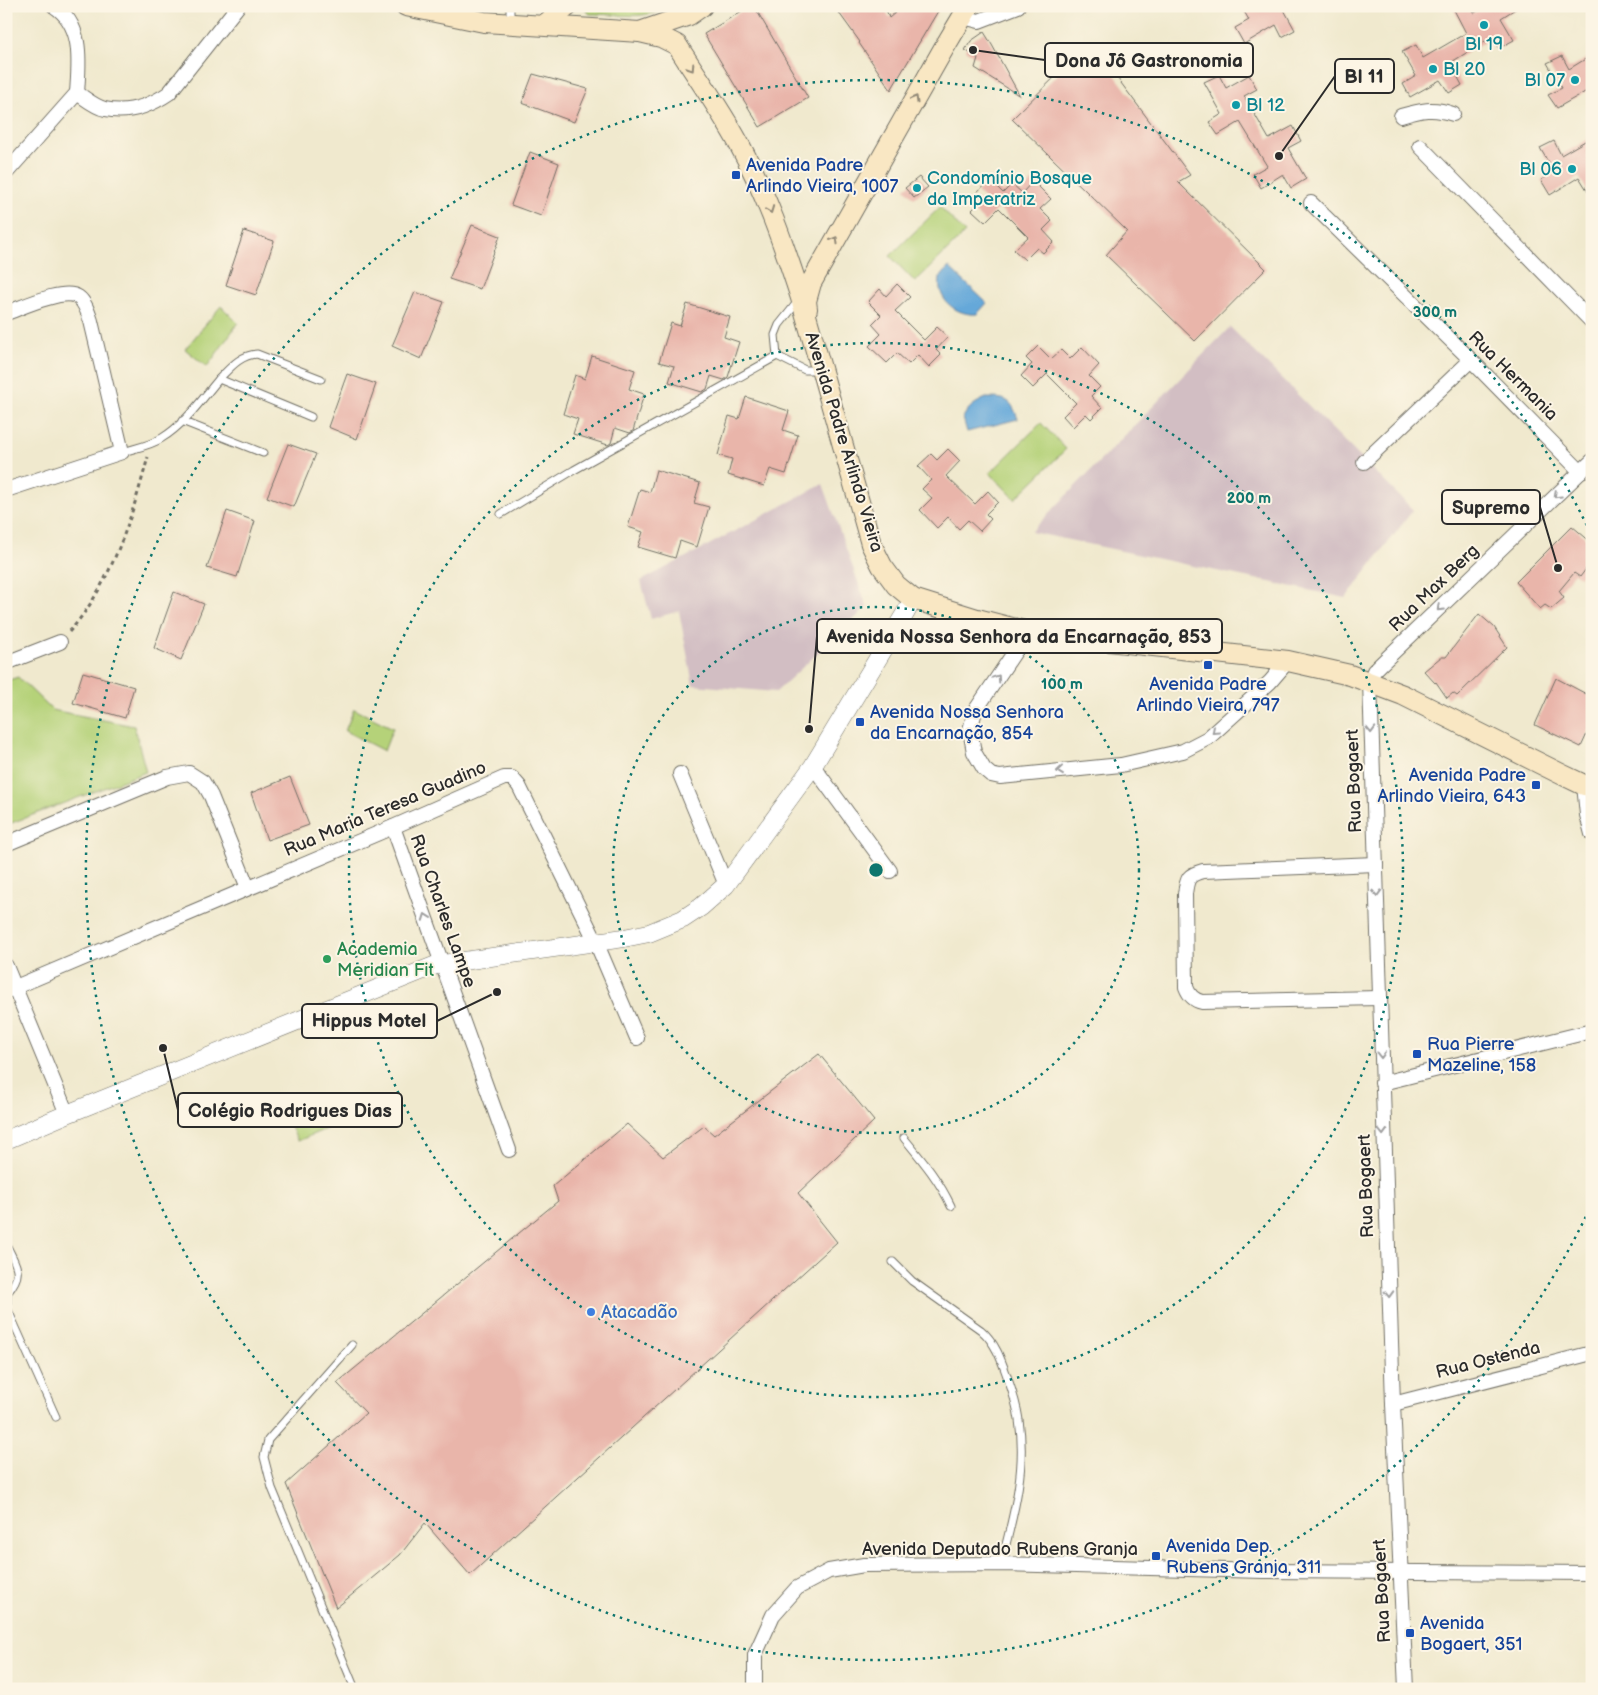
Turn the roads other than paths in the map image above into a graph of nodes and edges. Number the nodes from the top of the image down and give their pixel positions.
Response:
1 (54, 6) edge
2 (238, 6) edge
3 (568, 6) edge
4 (1018, 6) edge
5 (410, 7) edge
6 (696, 11) edge
7 (966, 11) edge
8 (510, 14) edge
9 (544, 25) junction
10 (640, 32) junction
11 (677, 45) junction
12 (77, 93) junction
13 (1453, 114) dead end
14 (1401, 116) dead end
15 (1420, 146) dead end
16 (6, 173) edge
17 (1311, 203) dead end
18 (806, 290) junction
19 (6, 313) edge
20 (1592, 322) edge
21 (777, 356) junction
22 (1471, 360) junction
23 (822, 370) junction
24 (218, 379) junction
25 (320, 379) dead end
26 (312, 417) dead end
27 (182, 421) junction
28 (122, 452) junction
29 (263, 453) dead end
30 (1364, 462) dead end
31 (1592, 462) edge
32 (1581, 472) junction
33 (6, 490) edge
34 (501, 514) dead end
35 (913, 599) junction
36 (1028, 632) junction
37 (60, 642) road end
38 (1288, 661) junction
39 (6, 663) edge
40 (1370, 682) junction
41 (813, 766) junction
42 (680, 774) dead end
43 (1588, 786) edge
44 (392, 827) junction
45 (1592, 834) edge
46 (6, 844) edge
47 (1376, 864) junction
48 (890, 872) dead end
49 (726, 885) junction
50 (248, 888) junction
51 (596, 942) junction
52 (443, 963) junction
53 (6, 966) edge
54 (10, 989) edge
55 (1380, 998) junction
56 (1592, 1031) edge
57 (637, 1038) dead end
58 (1382, 1083) junction
59 (67, 1114) junction
60 (904, 1138) dead end
61 (6, 1140) edge
62 (510, 1150) dead end
63 (951, 1206) dead end
64 (6, 1244) edge
65 (893, 1262) dead end
66 (352, 1345) dead end
67 (1592, 1353) edge
68 (1393, 1404) junction
69 (56, 1417) dead end
70 (1001, 1564) junction
71 (1400, 1572) junction
72 (1592, 1573) edge
73 (355, 1689) edge
74 (755, 1689) edge
75 (1406, 1689) edge

1 - 12 street
2 - 12 street
3 - 9 main road
4 - 7 street
5 - 8 main road
6 - 10 main road
6 - 11 main road
18 -> 7 main road, Avenida Padre Arlindo Vieira
8 - 9 main road
9 - 10 main road
10 - 11 main road
11 -> 18 main road
12 - 16 street
13 - 14 street
15 - 20 street
17 - 22 street, Rua Hermania
18 - 21 lane
18 - 23 main road, Avenida Padre Arlindo Vieira
19 - 28 street
21 - 23 lane
21 - 34 lane
22 - 30 street
22 - 32 street, Rua Hermania
23 - 35 main road, Avenida Padre Arlindo Vieira
24 - 25 lane
24 - 26 lane
24 - 27 lane
27 - 28 lane
27 - 29 lane
28 - 33 street
31 - 32 street, Rua Max Berg
32 -> 40 street, Rua Max Berg
35 - 36 main road, Avenida Padre Arlindo Vieira
35 - 41 street
36 - 38 main road, Avenida Padre Arlindo Vieira
38 -> 36 street
37 - 39 street
38 - 40 main road, Avenida Padre Arlindo Vieira
40 - 43 main road, Avenida Padre Arlindo Vieira
40 -> 47 street, Rua Bogaert
41 - 48 street
41 - 49 street
42 - 49 street
43 - 45 street
44 - 50 street, Rua Maria Teresa Guadino
44 - 51 street, Rua Maria Teresa Guadino
52 -> 44 street, Rua Charles Lampe
46 - 50 street
47 -> 55 street, Rua Bogaert
47 - 55 street
49 - 51 street
50 - 54 street, Rua Maria Teresa Guadino
51 - 52 street
51 - 57 street, Rua Maria Teresa Guadino
52 - 59 street
52 - 62 street, Rua Charles Lampe
53 - 54 street
54 - 59 street
55 -> 58 street, Rua Bogaert
56 - 58 street
58 -> 68 street, Rua Bogaert
59 - 61 street
60 - 63 lane
64 - 69 lane
65 - 70 lane
66 - 73 lane
67 - 68 street, Rua Ostenda
68 - 71 street, Rua Bogaert
70 - 71 street, Avenida Deputado Rubens Granja
70 - 74 street, Avenida Deputado Rubens Granja
71 - 72 street, Avenida Deputado Rubens Granja
71 - 75 street, Rua Bogaert

